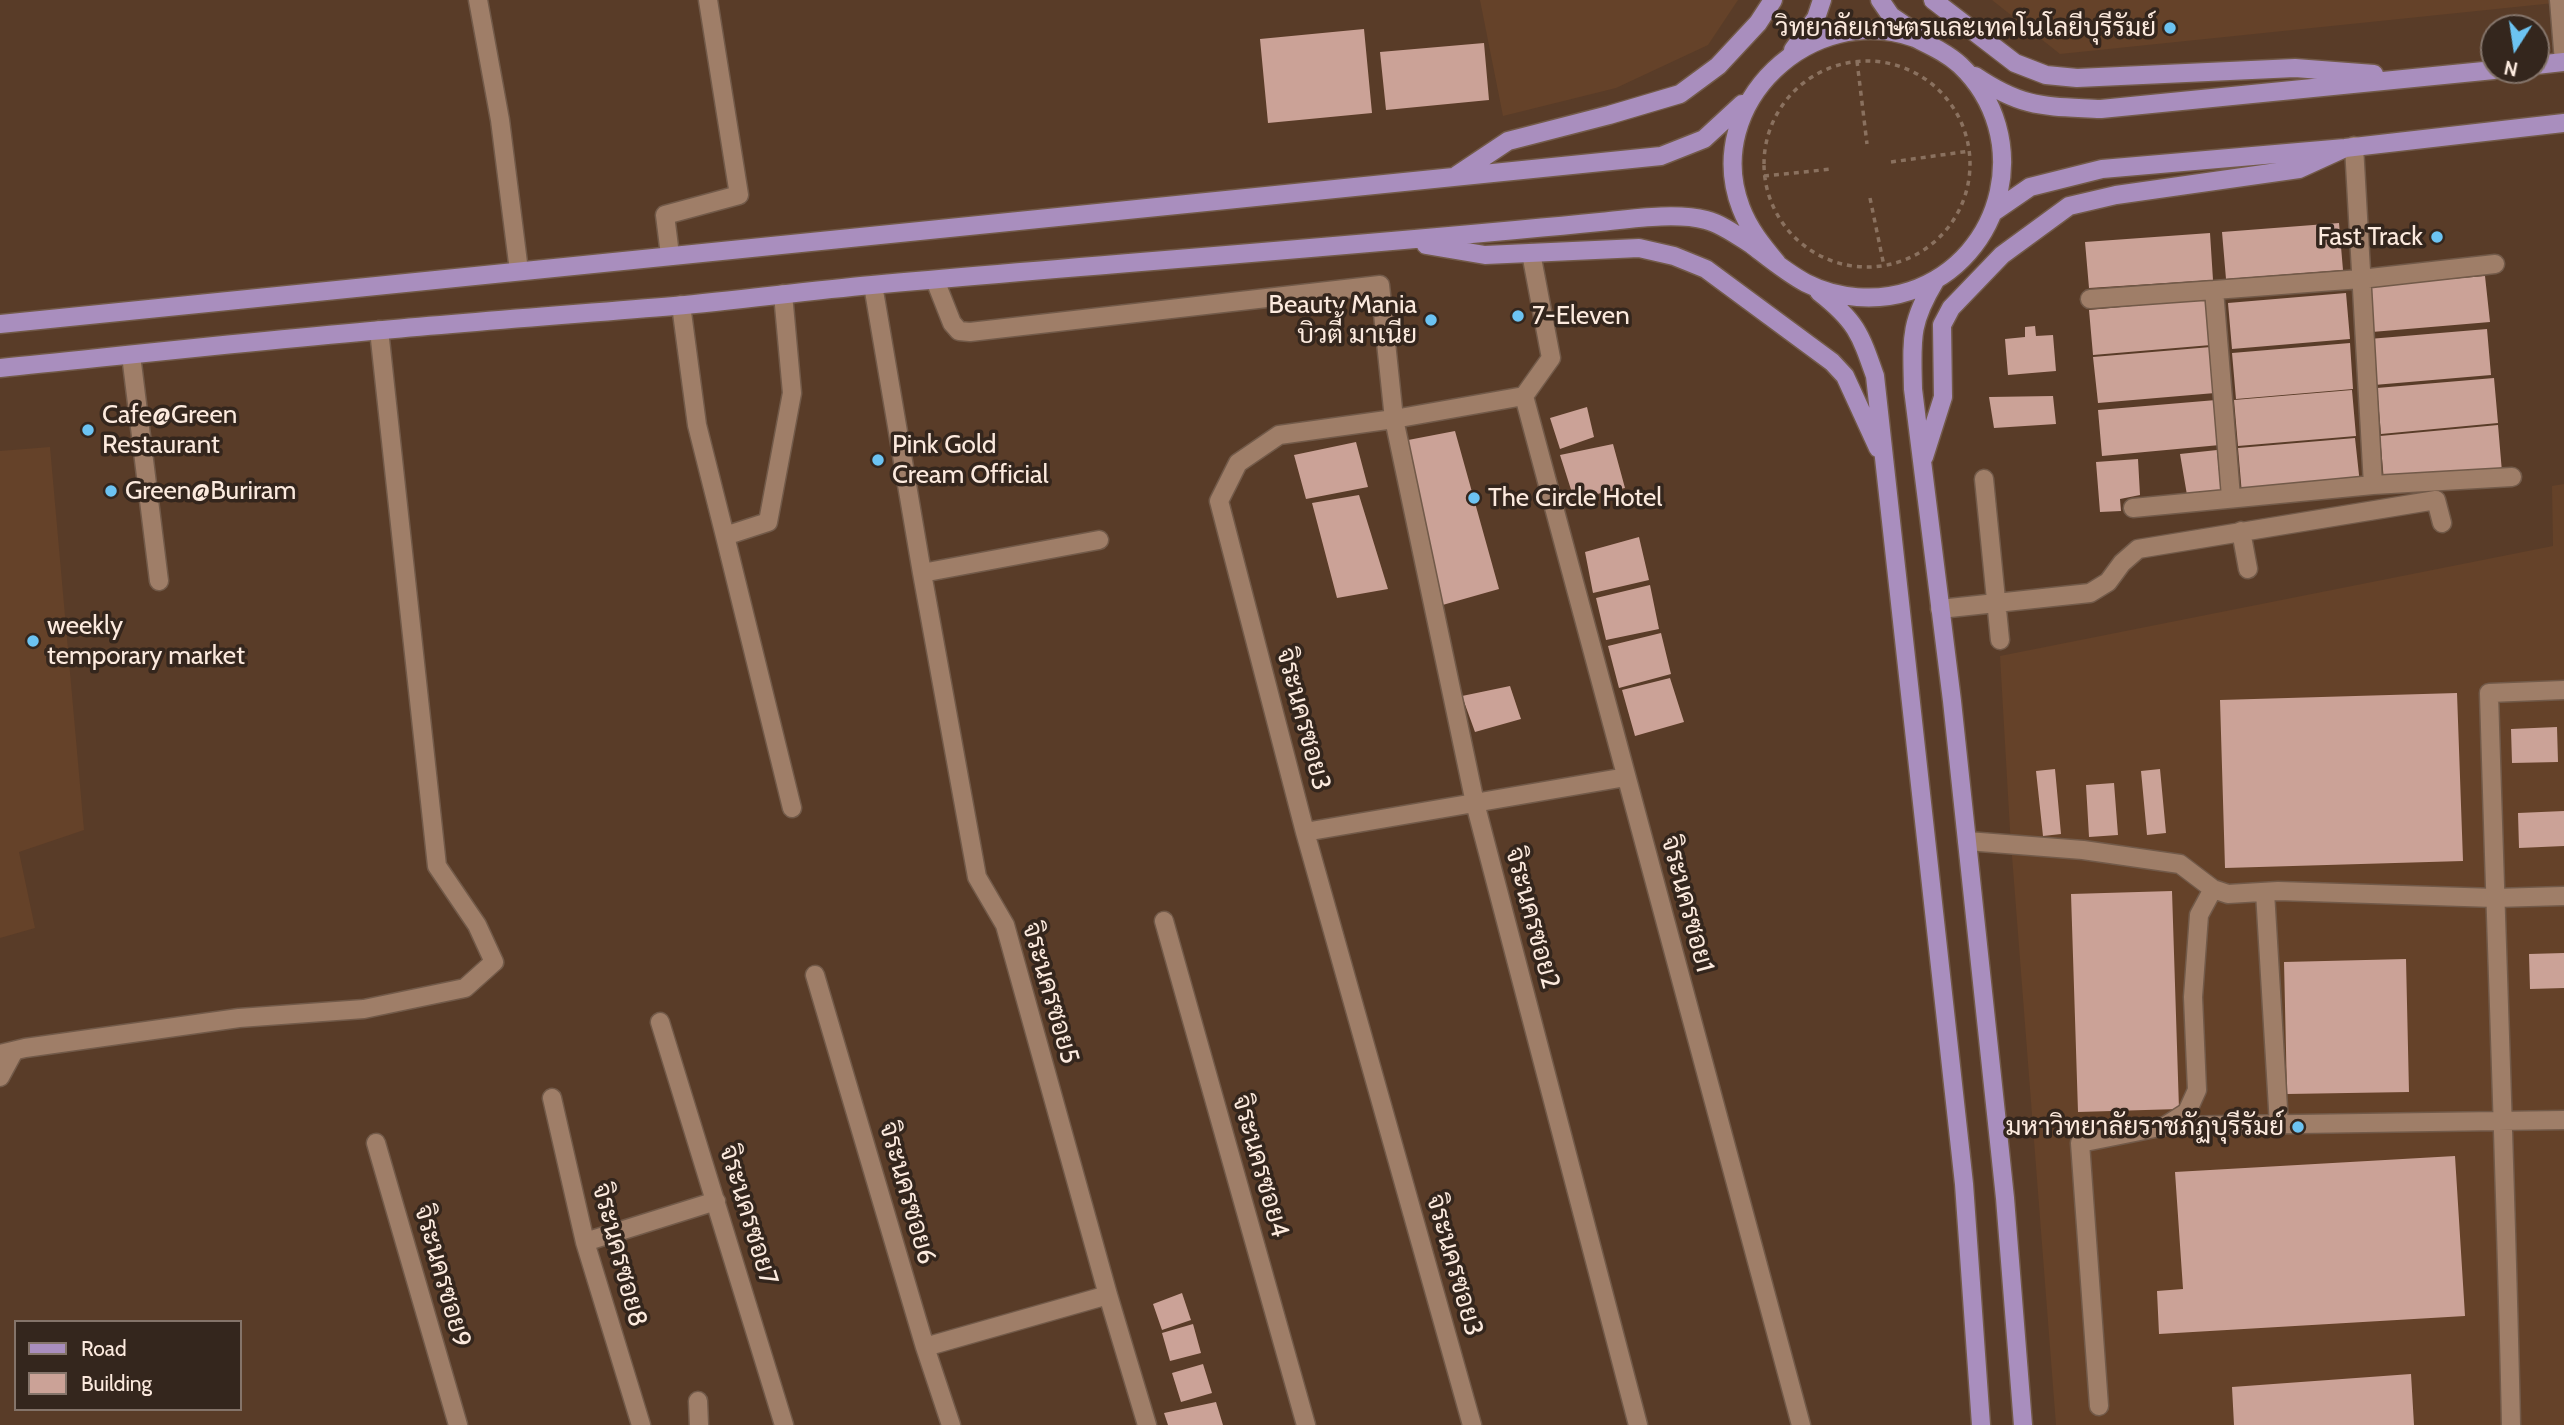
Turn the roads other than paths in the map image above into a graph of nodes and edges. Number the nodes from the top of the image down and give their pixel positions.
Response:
1 (478, 0) edge
2 (708, 0) edge
3 (1773, 0) edge
4 (1822, 0) edge
5 (1880, 0) edge
6 (1933, 0) edge
7 (2559, 0) edge
8 (1937, 48) junction
9 (1791, 52) junction
10 (2564, 62) edge
11 (1961, 66) junction
12 (2480, 71) edge
13 (2423, 77) junction
14 (1750, 97) junction
15 (2564, 122) edge
16 (2350, 147) junction
17 (1455, 177) junction
18 (1995, 211) junction
19 (1402, 241) junction
20 (1531, 253) junction
21 (670, 256) junction
22 (1777, 263) junction
23 (2495, 264) dead end
24 (519, 271) junction
25 (2361, 279) junction
26 (935, 280) junction
27 (1935, 281) junction
28 (1807, 284) junction
29 (873, 285) junction
30 (2214, 290) junction
31 (783, 294) junction
32 (2090, 299) dead end
33 (681, 305) junction
34 (0, 324) edge
35 (379, 330) junction
36 (131, 355) junction
37 (0, 368) edge
38 (1524, 396) junction
39 (1394, 419) junction
40 (1885, 462) junction
41 (1921, 464) junction
42 (2512, 477) dead end
43 (1984, 479) dead end
44 (2373, 485) junction
45 (2231, 497) junction
46 (2133, 508) dead end
47 (2442, 523) dead end
48 (2241, 531) junction
49 (725, 536) junction
50 (1099, 540) dead end
51 (2248, 569) dead end
52 (922, 573) junction
53 (159, 581) dead end
54 (1996, 603) junction
55 (1940, 609) junction
56 (2000, 640) dead end
57 (2564, 690) edge
58 (1626, 777) junction
59 (1475, 803) junction
60 (792, 808) dead end
61 (1305, 832) junction
62 (1967, 841) junction
63 (2213, 890) junction
64 (2265, 892) junction
65 (2564, 896) edge
66 (2494, 898) junction
67 (1164, 921) dead end
68 (815, 975) dead end
69 (660, 1021) dead end
70 (7, 1053) edge
71 (0, 1077) edge
72 (552, 1098) dead end
73 (2564, 1121) edge
74 (2505, 1123) junction
75 (2279, 1125) junction
76 (2165, 1126) junction
77 (376, 1143) dead end
78 (716, 1200) junction
79 (585, 1242) junction
80 (1108, 1295) junction
81 (925, 1347) junction
82 (698, 1401) dead end
83 (2099, 1406) dead end
84 (458, 1425) edge
85 (641, 1425) edge
86 (699, 1425) edge
87 (784, 1425) edge
88 (951, 1425) edge
89 (1147, 1425) edge
90 (1306, 1425) edge
91 (1472, 1425) edge
92 (1638, 1425) edge
93 (1801, 1425) edge
94 (1981, 1425) edge
95 (2023, 1425) edge
96 (2511, 1425) edge

1 - 24 street
2 - 21 street
3 - 17 main road
4 - 9 main road
5 - 8 main road
6 - 13 main road
7 - 10 street
8 - 9 main road
8 - 11 main road
9 - 14 main road
11 - 13 main road
11 - 18 main road
12 - 13 main road
14 - 17 main road
14 - 22 main road
15 - 16 main road
16 - 18 main road
16 - 25 street
16 - 41 main road
17 - 21 main road
18 - 27 main road
19 - 20 main road
19 - 22 main road
19 - 26 main road
20 - 38 street
20 - 40 main road
21 - 24 main road
22 - 28 main road
23 - 25 street
24 - 34 main road
25 - 30 street
25 - 44 street
26 - 29 main road
26 - 39 street, จิระนครซอย2
27 - 28 main road
27 - 41 main road
28 - 40 main road
29 - 31 main road
29 - 52 street, จิระนครซอย5
30 - 32 street
30 - 45 street
31 - 33 main road
31 - 49 street
33 - 35 main road
33 - 49 street
35 - 36 main road
35 - 70 street
36 - 37 main road
36 - 53 street
38 - 39 street, จิระนครซอย3
38 - 58 street, จิระนครซอย1
39 - 59 street, จิระนครซอย2
39 - 61 street, จิระนครซอย3
40 - 94 main road
41 - 55 main road
42 - 44 street
43 - 54 street
44 - 45 street
45 - 46 street
47 - 48 street
48 - 51 street
48 - 54 street
49 - 60 street
50 - 52 street
52 - 80 street, จิระนครซอย5
54 - 55 street
54 - 56 street
55 - 62 main road
57 - 66 street
58 - 59 street
58 - 93 street, จิระนครซอย1
59 - 61 street
59 - 92 street, จิระนครซอย2
61 - 91 street, จิระนครซอย3
62 - 63 street
62 - 95 main road
63 - 64 street
63 - 76 street
64 - 66 street
64 - 75 street
65 - 66 street
66 - 74 street
67 - 90 street, จิระนครซอย4
68 - 81 street, จิระนครซอย6
69 - 78 street, จิระนครซอย7
70 - 71 street
72 - 79 street, จิระนครซอย8
73 - 74 street
74 - 75 street
74 - 96 street
75 - 76 street
76 - 83 street
77 - 84 street, จิระนครซอย9
78 - 79 street
78 - 87 street, จิระนครซอย7
79 - 85 street, จิระนครซอย8
80 - 81 street
80 - 89 street, จิระนครซอย5
81 - 88 street, จิระนครซอย6
82 - 86 street

